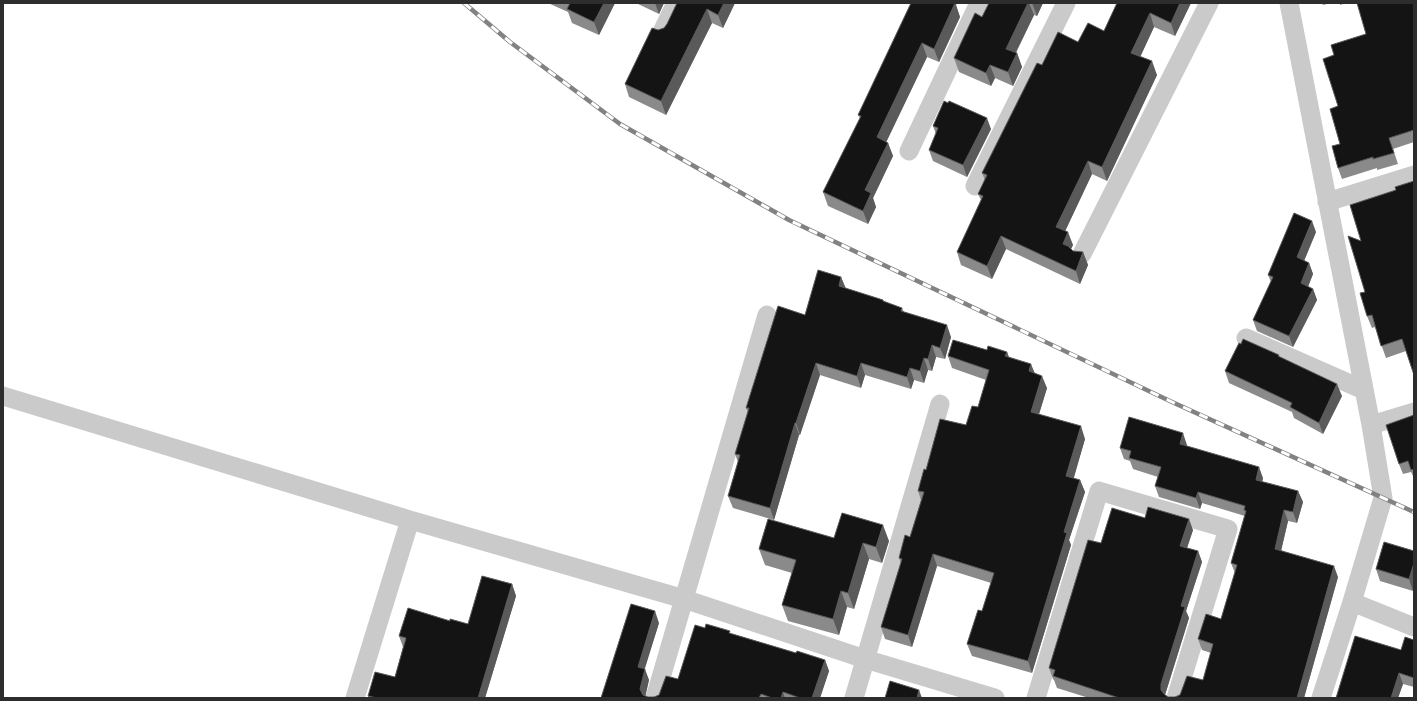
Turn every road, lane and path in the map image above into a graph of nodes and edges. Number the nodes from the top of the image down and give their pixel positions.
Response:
1 (676, 3) edge
2 (979, 3) edge
3 (1066, 3) edge
4 (1209, 3) edge
5 (1285, 5) edge
6 (662, 32) edge
7 (909, 151) dead end
8 (1414, 175) edge
9 (975, 186) dead end
10 (1327, 202) junction
11 (1082, 254) edge
12 (767, 316) dead end
13 (1246, 338) dead end
14 (1364, 390) junction
15 (3, 396) edge
16 (940, 404) dead end
17 (1414, 412) edge
18 (1371, 425) junction
19 (410, 520) junction
20 (684, 599) junction
21 (1352, 602) junction
22 (1414, 626) edge
23 (865, 659) junction
24 (355, 698) edge
25 (655, 698) edge
26 (854, 698) edge
27 (995, 698) edge
28 (1036, 698) edge
29 (1176, 698) edge
30 (1321, 698) edge

1 - 6 street
2 - 7 street
3 - 9 street
4 - 11 street
5 - 10 street
8 - 10 street
10 - 14 street
12 - 20 street
13 - 14 street
14 - 18 street
15 - 19 street
16 - 23 street
17 - 18 street
18 - 21 street
19 - 20 street
19 - 24 street
20 - 23 street
20 - 25 street
21 - 22 street
21 - 30 street
23 - 26 street
23 - 27 street
28 - 29 street

